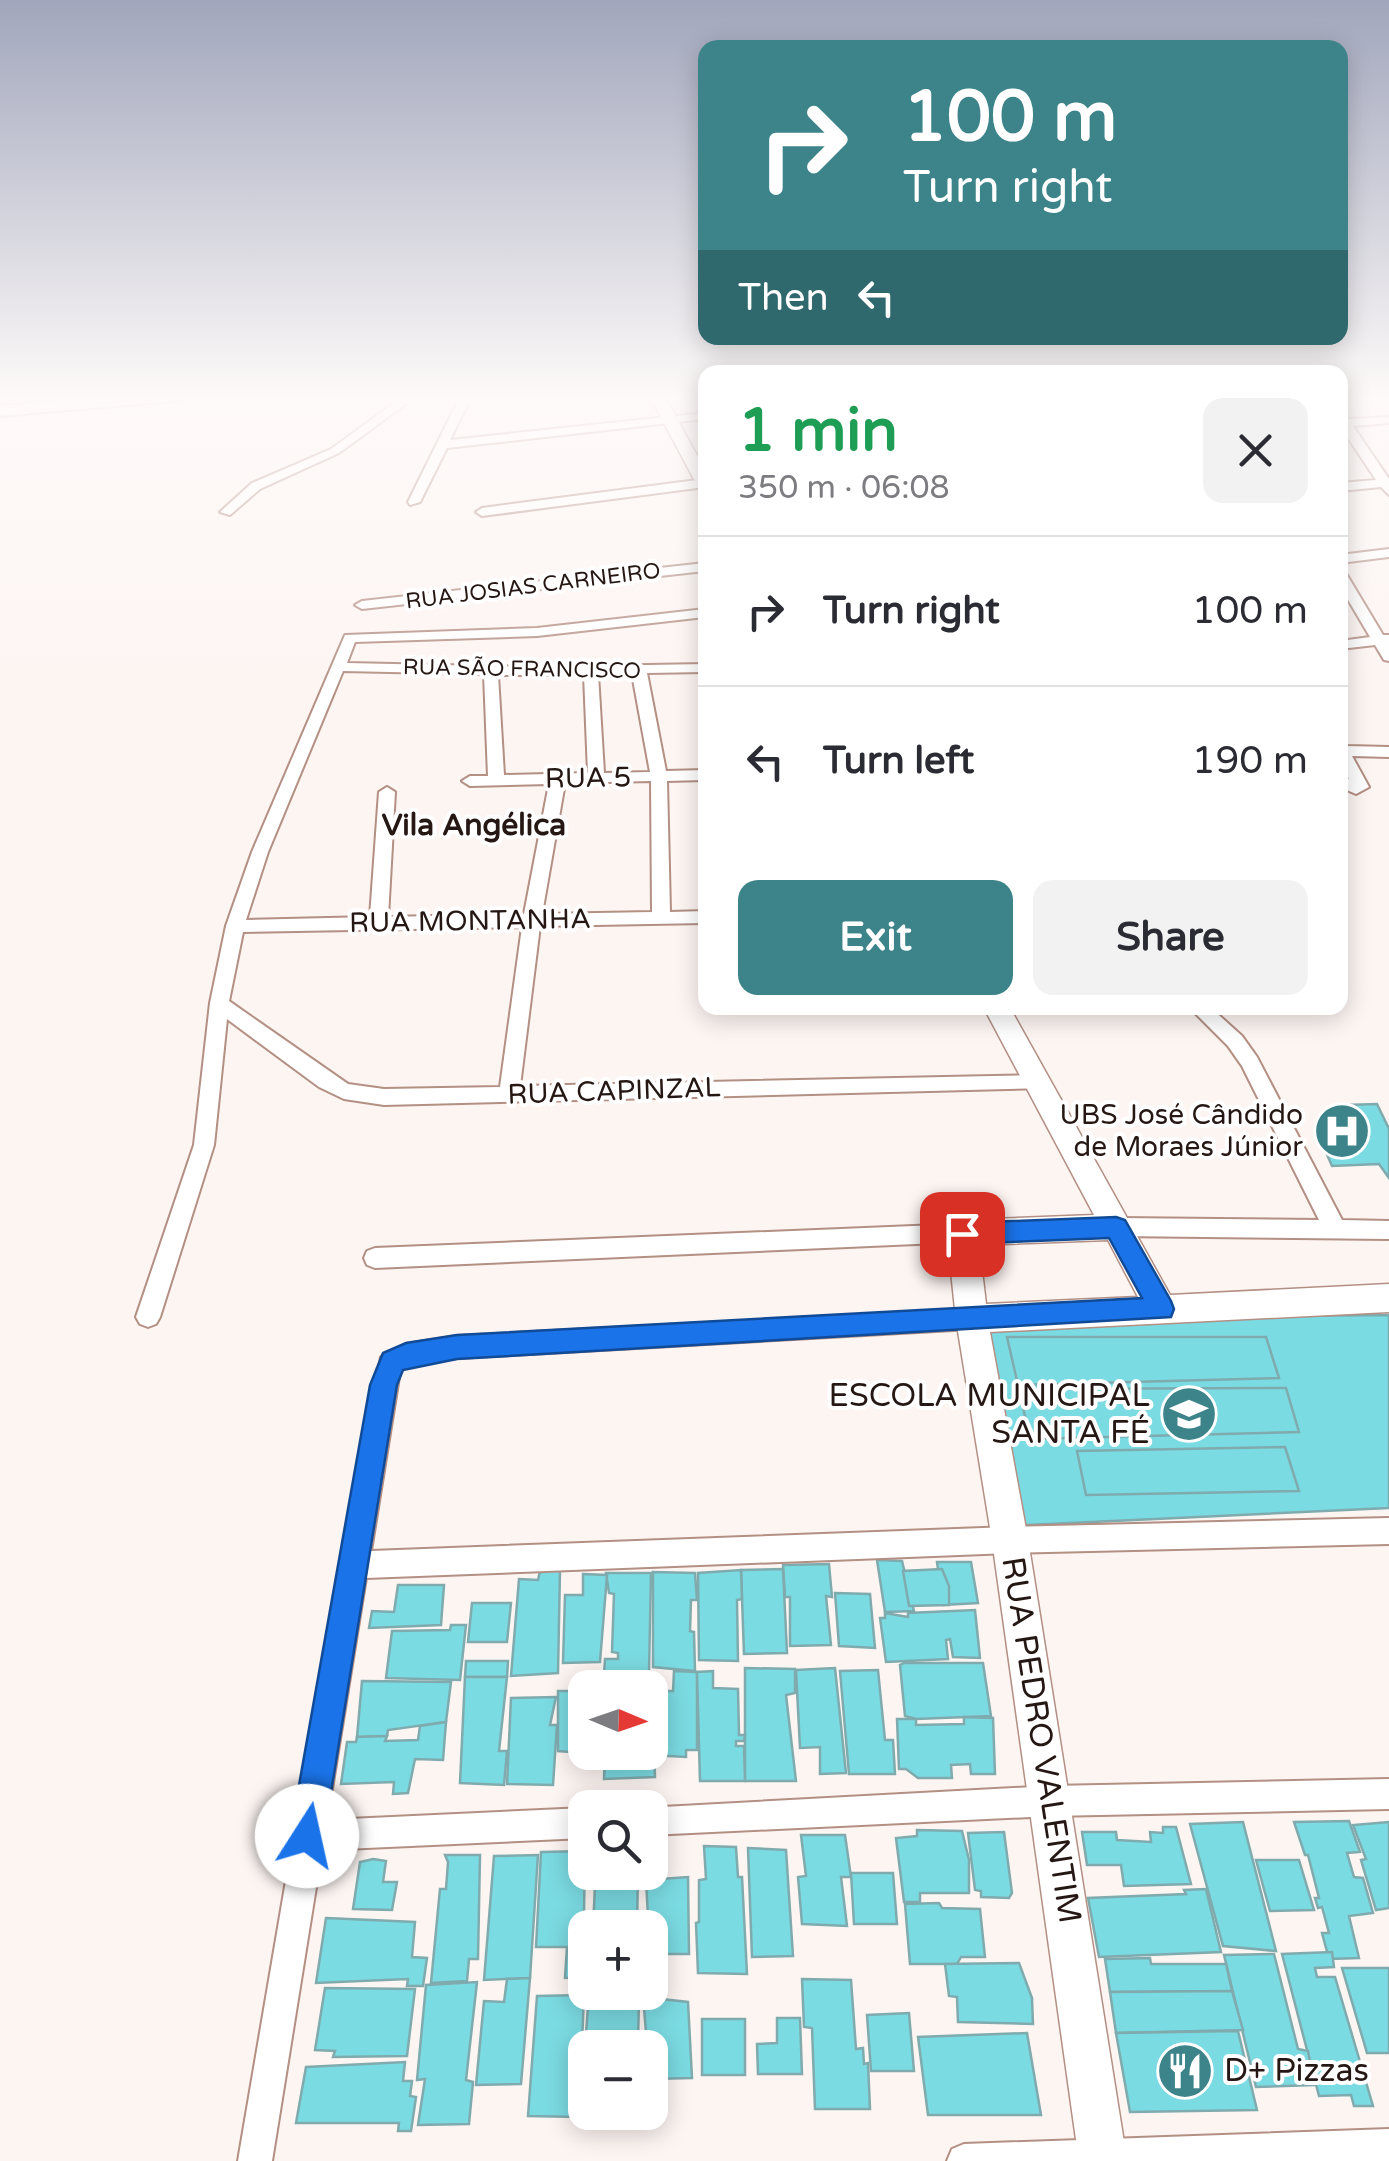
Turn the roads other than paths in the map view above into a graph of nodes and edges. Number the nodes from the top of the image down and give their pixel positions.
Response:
1 (245, 496) edge
2 (417, 496) edge
3 (611, 496) edge
4 (414, 502) dead end
5 (226, 512) dead end
6 (482, 512) dead end
7 (1389, 553) edge
8 (1348, 557) edge
9 (698, 568) edge
10 (1348, 587) edge
11 (362, 604) dead end
12 (698, 614) edge
13 (1384, 640) edge
14 (1348, 644) edge
15 (1389, 657) edge
16 (339, 666) junction
17 (698, 668) edge
18 (491, 670) junction
19 (592, 671) junction
20 (638, 671) junction
21 (1348, 749) edge
22 (1389, 752) edge
23 (1348, 762) edge
24 (659, 776) junction
25 (698, 776) edge
26 (596, 777) junction
27 (558, 778) junction
28 (496, 780) junction
29 (470, 781) dead end
30 (1348, 784) edge
31 (387, 792) dead end
32 (698, 917) edge
33 (660, 918) junction
34 (532, 919) junction
35 (379, 921) junction
36 (235, 926) junction
37 (218, 1003) junction
38 (1001, 1015) edge
39 (1207, 1015) edge
40 (1039, 1083) junction
41 (509, 1094) junction
42 (1116, 1227) junction
43 (1335, 1229) junction
44 (1389, 1230) edge
45 (962, 1234) junction
46 (375, 1258) dead end
47 (1389, 1298) edge
48 (1161, 1309) junction
49 (148, 1317) dead end
50 (972, 1319) junction
51 (1389, 1531) edge
52 (1010, 1540) junction
53 (353, 1566) junction
54 (1389, 1794) edge
55 (1051, 1801) junction
56 (668, 1819) edge
57 (568, 1824) edge
58 (307, 1836) junction
59 (1389, 2146) edge
60 (1103, 2159) edge
61 (256, 2161) edge
62 (964, 2161) edge

1 - 5 street
2 - 4 street
3 - 6 street
7 - 8 street
9 - 11 street, RUA JOSIAS CARNEIRO
10 - 13 street
12 - 16 street, RUA JOSIAS CARNEIRO
13 - 14 street
13 - 15 street
16 - 18 street, RUA SÃO FRANCISCO
16 - 36 street, RUA JOSIAS CARNEIRO
17 - 20 street, RUA SÃO FRANCISCO
18 - 19 street, RUA SÃO FRANCISCO
18 - 28 street
19 - 20 street, RUA SÃO FRANCISCO
19 - 26 street
20 - 24 street
21 - 22 street
23 - 30 street
24 - 25 street, RUA 5
24 - 26 street, RUA 5
24 - 33 street
26 - 27 street, RUA 5
27 - 28 street, RUA 5
27 - 34 street
28 - 29 street, RUA 5
31 - 35 street
32 - 33 street, RUA MONTANHA
33 - 34 street, RUA MONTANHA
34 - 35 street, RUA MONTANHA
34 - 41 street
35 - 36 street, RUA MONTANHA
36 - 37 street, RUA JOSIAS CARNEIRO
37 - 41 street, RUA CAPINZAL
37 - 49 street, RUA JOSIAS CARNEIRO
38 - 40 street
39 - 43 street
40 - 41 street, RUA CAPINZAL
40 - 42 street
42 - 43 street
42 - 45 street
42 - 48 street
43 - 44 street
45 - 46 street
45 - 50 street, RUA PEDRO VALENTIM
47 - 48 street
48 - 50 street
50 - 52 street, RUA PEDRO VALENTIM
50 - 53 street
51 - 52 street
52 - 53 street
52 - 55 street, RUA PEDRO VALENTIM
53 - 58 street
54 - 55 street
55 - 56 street
55 - 60 street, RUA PEDRO VALENTIM
57 - 58 street
58 - 61 street
59 - 60 street
60 - 62 street

